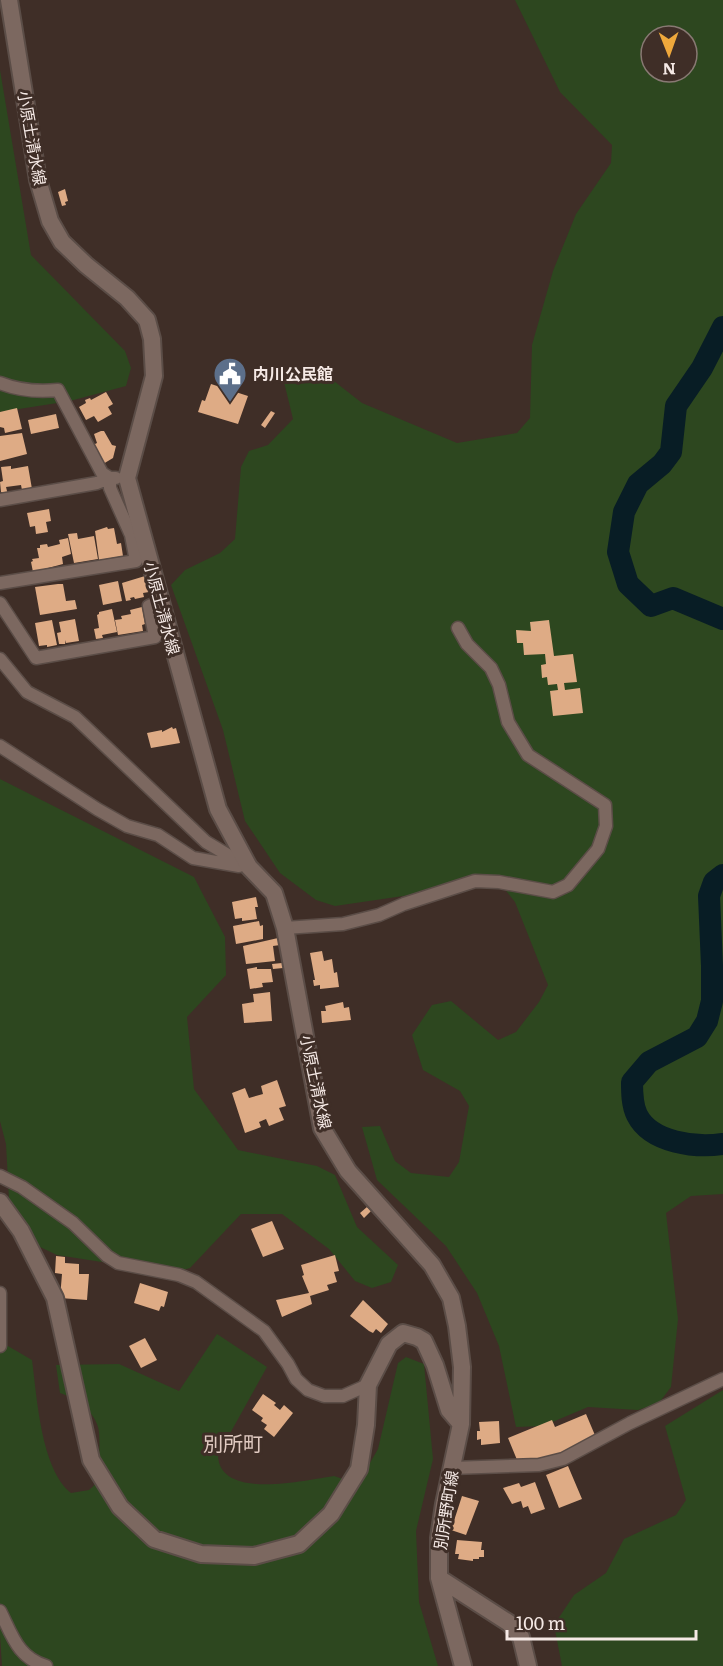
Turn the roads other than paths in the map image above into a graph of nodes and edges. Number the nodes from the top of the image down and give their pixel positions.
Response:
1 (9, 0) edge
2 (0, 383) edge
3 (110, 478) junction
4 (127, 478) junction
5 (0, 500) edge
6 (0, 583) edge
7 (160, 601) junction
8 (0, 603) edge
9 (458, 628) dead end
10 (0, 659) edge
11 (0, 746) edge
12 (249, 867) junction
13 (285, 928) junction
14 (0, 1176) edge
15 (0, 1202) edge
16 (0, 1293) edge
17 (0, 1346) edge
18 (723, 1379) edge
19 (368, 1385) junction
20 (461, 1424) junction
21 (452, 1468) junction
22 (439, 1578) junction
23 (0, 1611) edge
24 (46, 1666) edge
25 (463, 1666) edge
26 (528, 1666) edge

1 - 4 main road, 小原土清水線
2 - 3 street
3 - 4 street
3 - 5 street
3 - 6 street
4 - 7 main road, 小原土清水線
7 - 8 street
7 - 12 main road, 小原土清水線
9 - 13 street
10 - 12 street
11 - 12 street
12 - 13 main road, 小原土清水線
13 - 20 main road, 小原土清水線
14 - 19 street
15 - 19 main road
16 - 17 street
18 - 21 street
19 - 20 main road
20 - 21 main road, 別所野町線
21 - 22 main road, 別所野町線
22 - 25 main road, 別所野町線
22 - 26 main road
23 - 24 street

